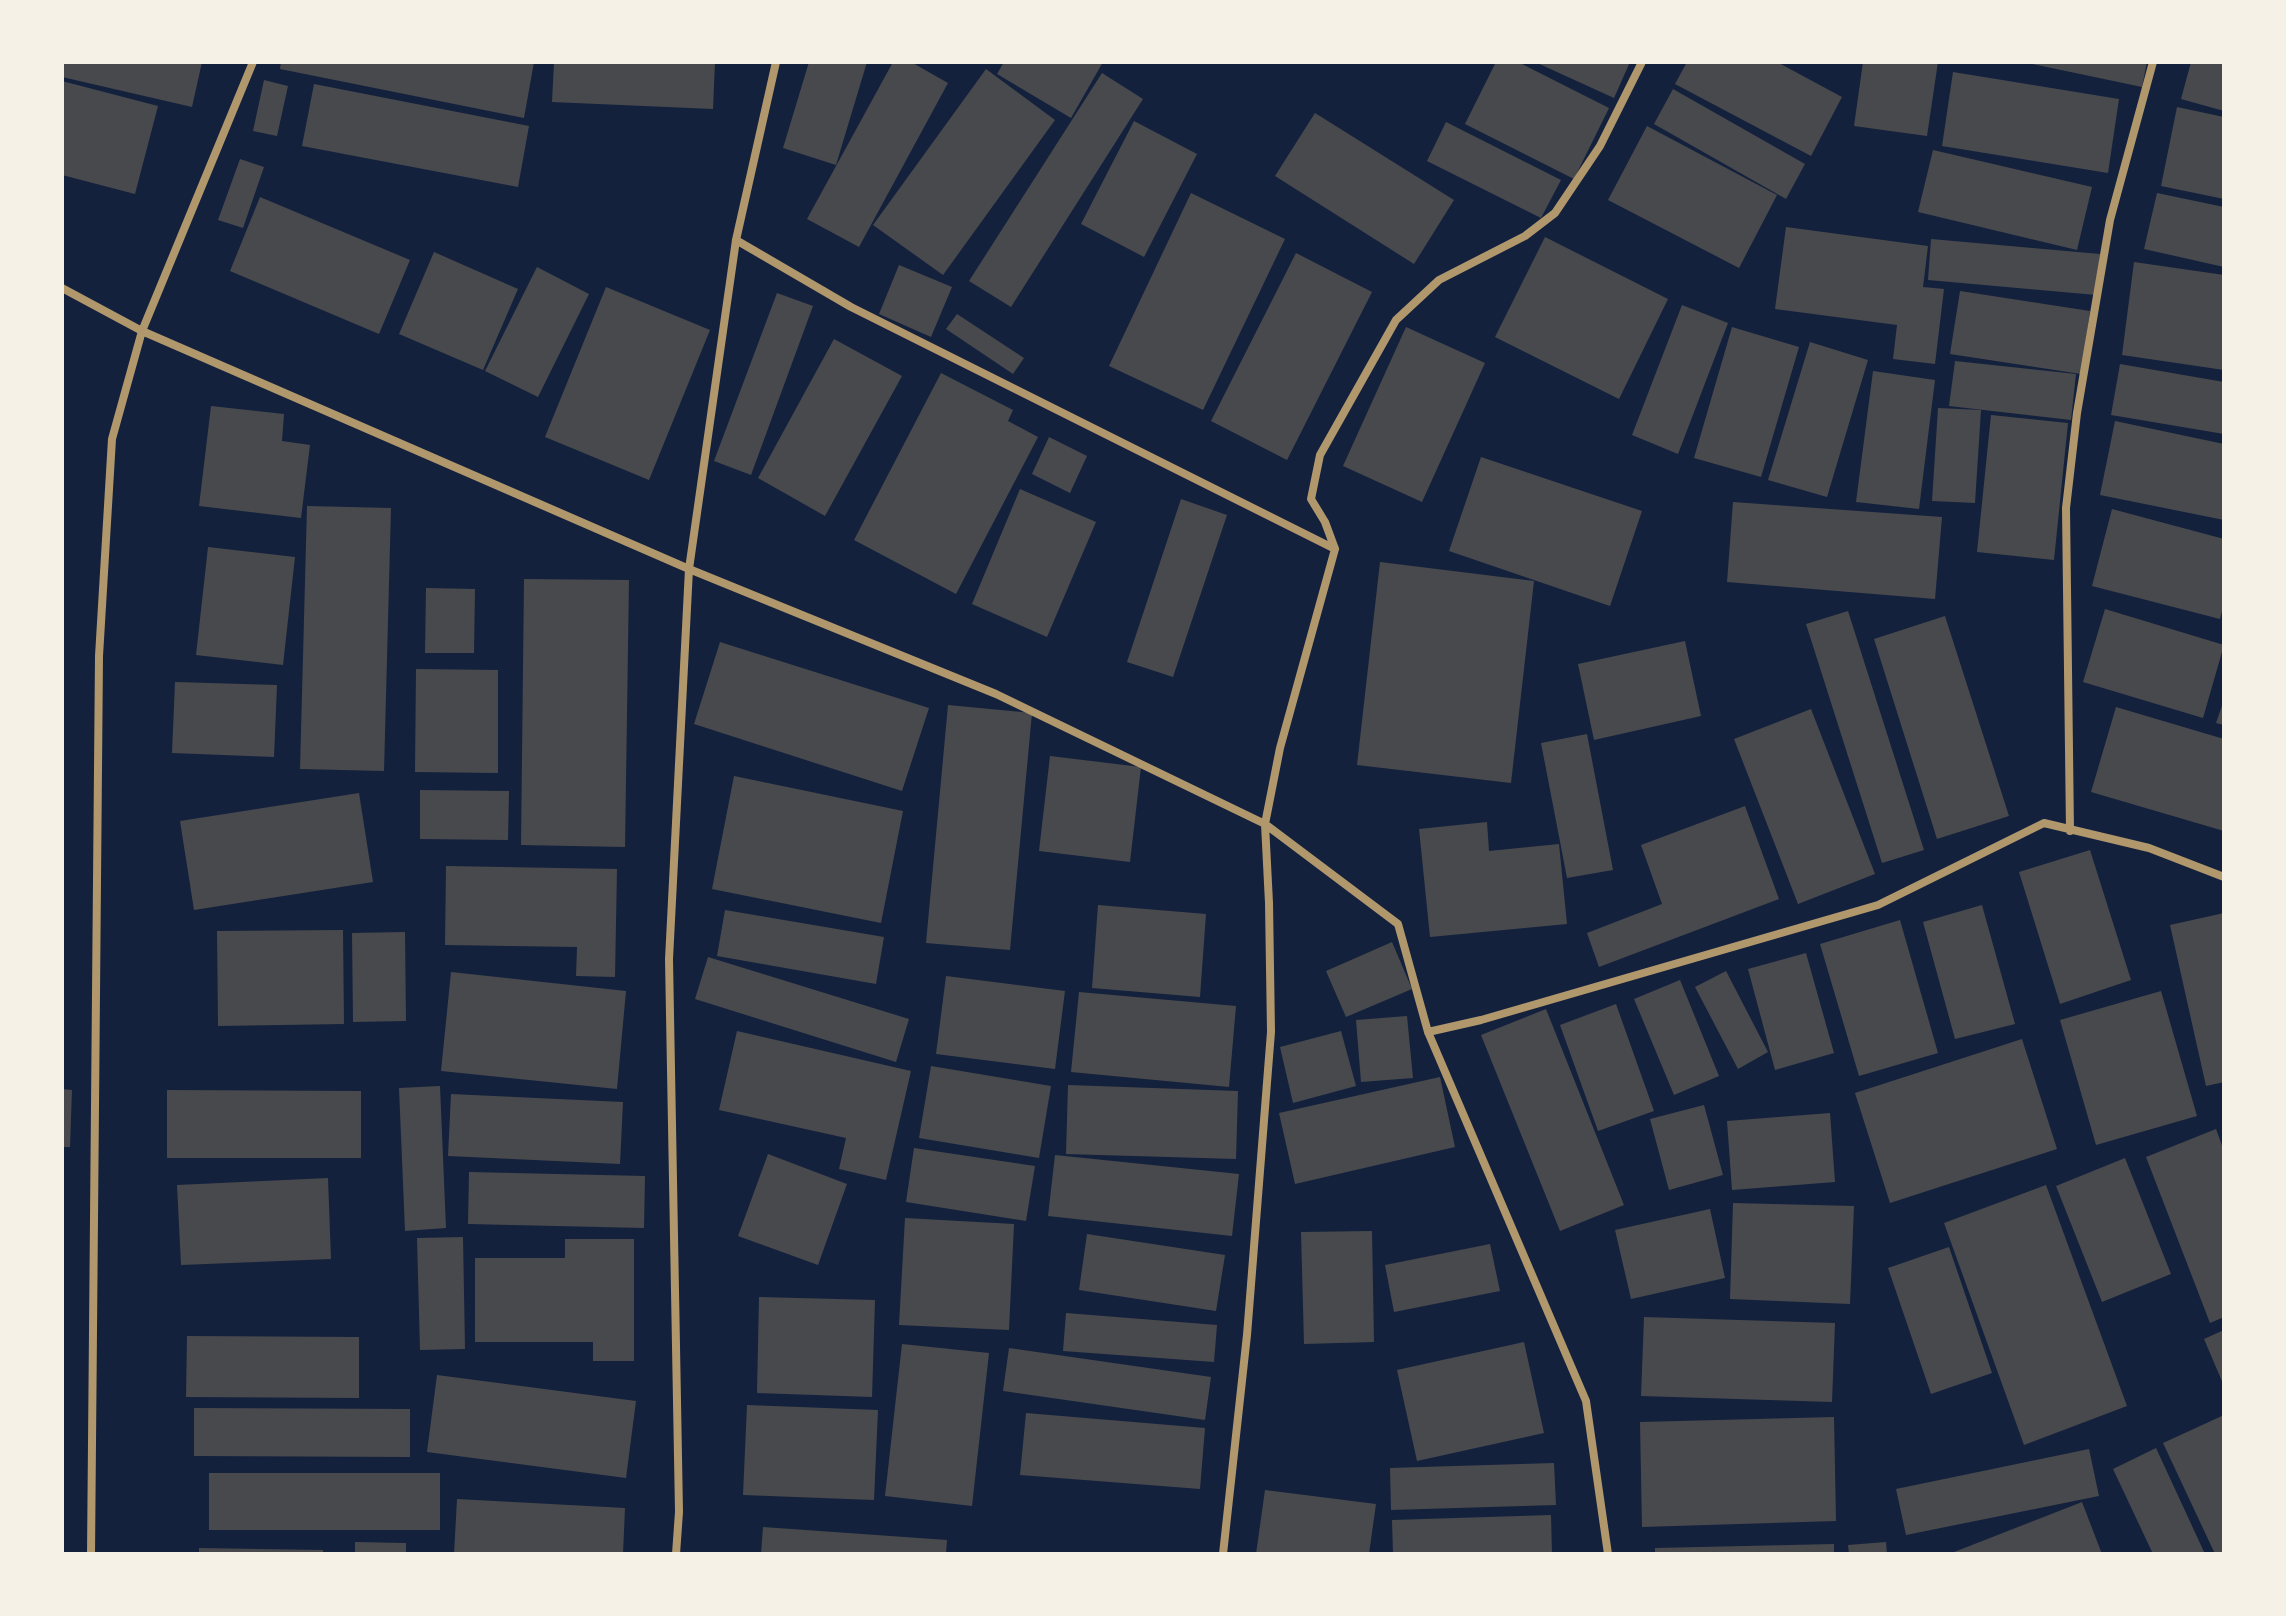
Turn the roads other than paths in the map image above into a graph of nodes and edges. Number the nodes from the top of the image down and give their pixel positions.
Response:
1 (253, 62) edge
2 (776, 62) edge
3 (1642, 62) edge
4 (2153, 62) edge
5 (736, 240) junction
6 (62, 288) edge
7 (142, 331) junction
8 (1335, 549) junction
9 (689, 569) junction
10 (1265, 824) junction
11 (2070, 831) junction
12 (2224, 877) edge
13 (1428, 1032) junction
14 (91, 1554) edge
15 (676, 1554) edge
16 (1223, 1554) edge
17 (1608, 1554) edge

1 - 7 street
2 - 5 street
3 - 8 street
4 - 11 street
5 - 8 street
5 - 9 street
6 - 7 street
7 - 9 street
7 - 14 street
8 - 10 street
9 - 10 street
9 - 15 street
10 - 13 street
10 - 16 street
11 - 12 street
11 - 13 street
13 - 17 street

